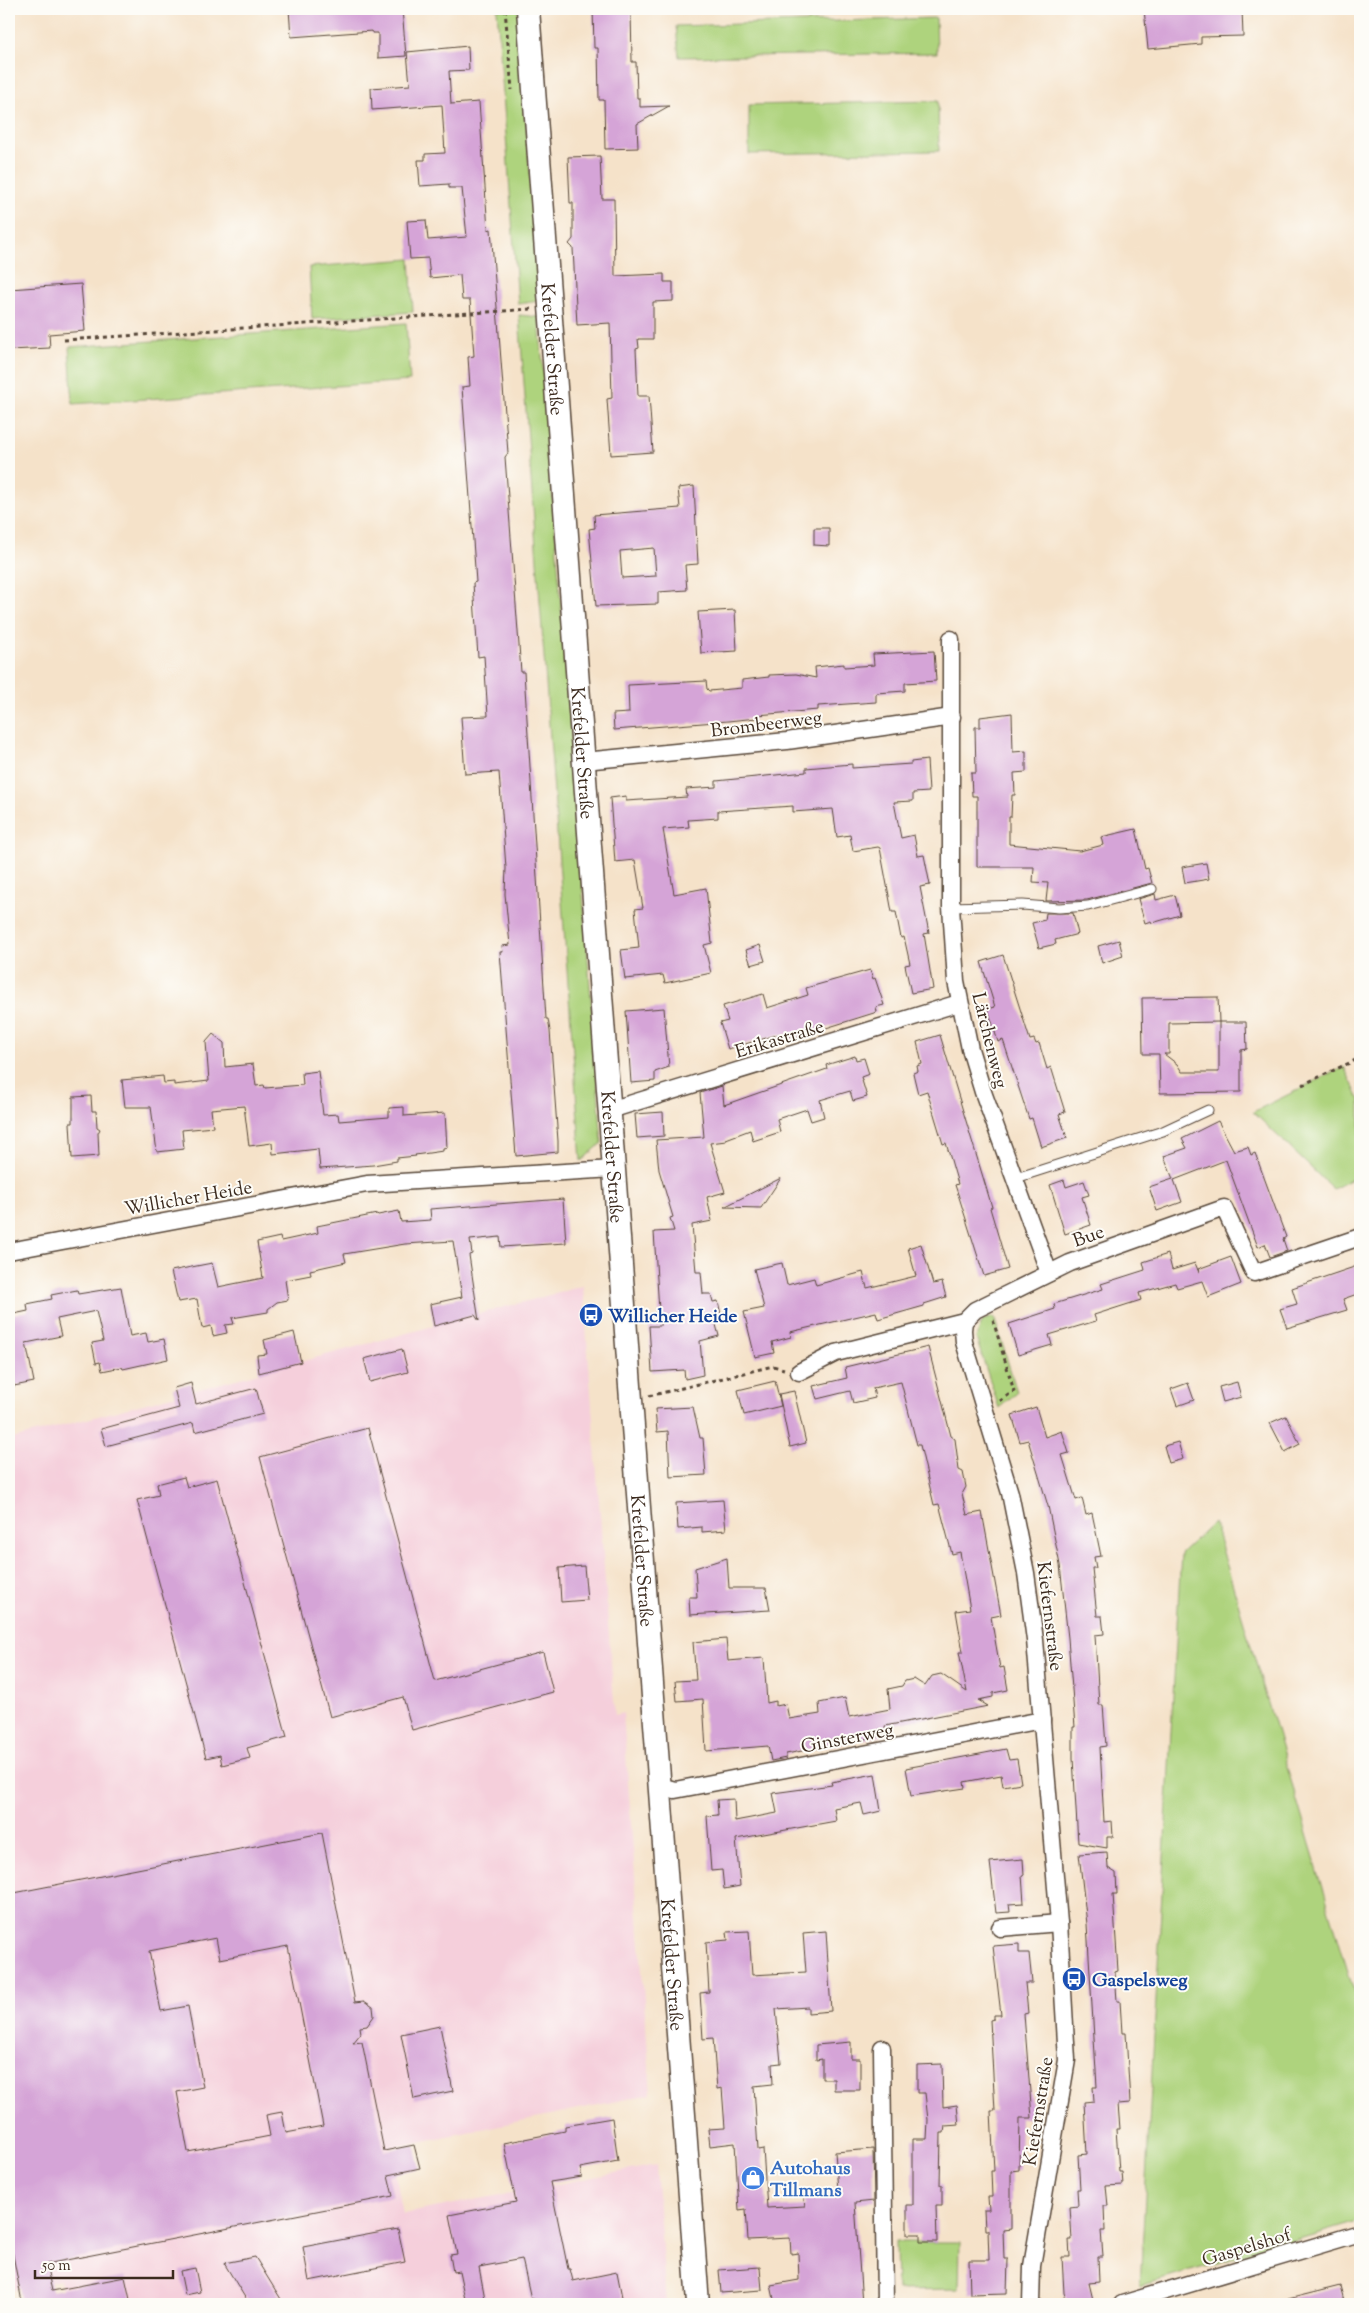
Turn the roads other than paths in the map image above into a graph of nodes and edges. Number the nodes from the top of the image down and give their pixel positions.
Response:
1 (528, 9) edge
2 (951, 639) dead end
3 (952, 717) junction
4 (584, 761) junction
5 (1152, 889) dead end
6 (951, 907) junction
7 (959, 1002) junction
8 (610, 1110) junction
9 (1208, 1110) dead end
10 (614, 1169) junction
11 (1013, 1179) junction
12 (1360, 1237) edge
13 (9, 1251) edge
14 (1048, 1273) junction
15 (964, 1321) junction
16 (799, 1372) road end
17 (1042, 1720) junction
18 (660, 1786) junction
19 (1059, 1923) junction
20 (1000, 1928) dead end
21 (882, 2048) dead end
22 (1360, 2233) edge
23 (698, 2304) edge
24 (885, 2304) edge
25 (1031, 2304) edge
26 (1122, 2304) edge

1 - 4 main road, Krefelder Straße
2 - 3 street, Lärchenweg
3 - 4 street, Brombeerweg
3 - 6 street, Lärchenweg
4 - 8 main road, Krefelder Straße
5 - 6 lane
6 - 7 street, Lärchenweg
7 - 8 street, Erikastraße
7 - 11 street, Lärchenweg
8 - 10 main road, Krefelder Straße
9 - 11 lane
10 - 13 street, Willicher Heide
10 - 18 main road, Krefelder Straße
11 - 14 street, Lärchenweg
12 - 14 street, Bue
14 - 15 street, Bue
15 - 16 street, Bue
15 - 17 street, Kiefernstraße
17 - 18 street, Ginsterweg
17 - 19 street, Kiefernstraße
18 - 23 main road, Krefelder Straße
19 - 20 street
19 - 25 street, Kiefernstraße
21 - 24 street
22 - 26 street, Gaspelshof

